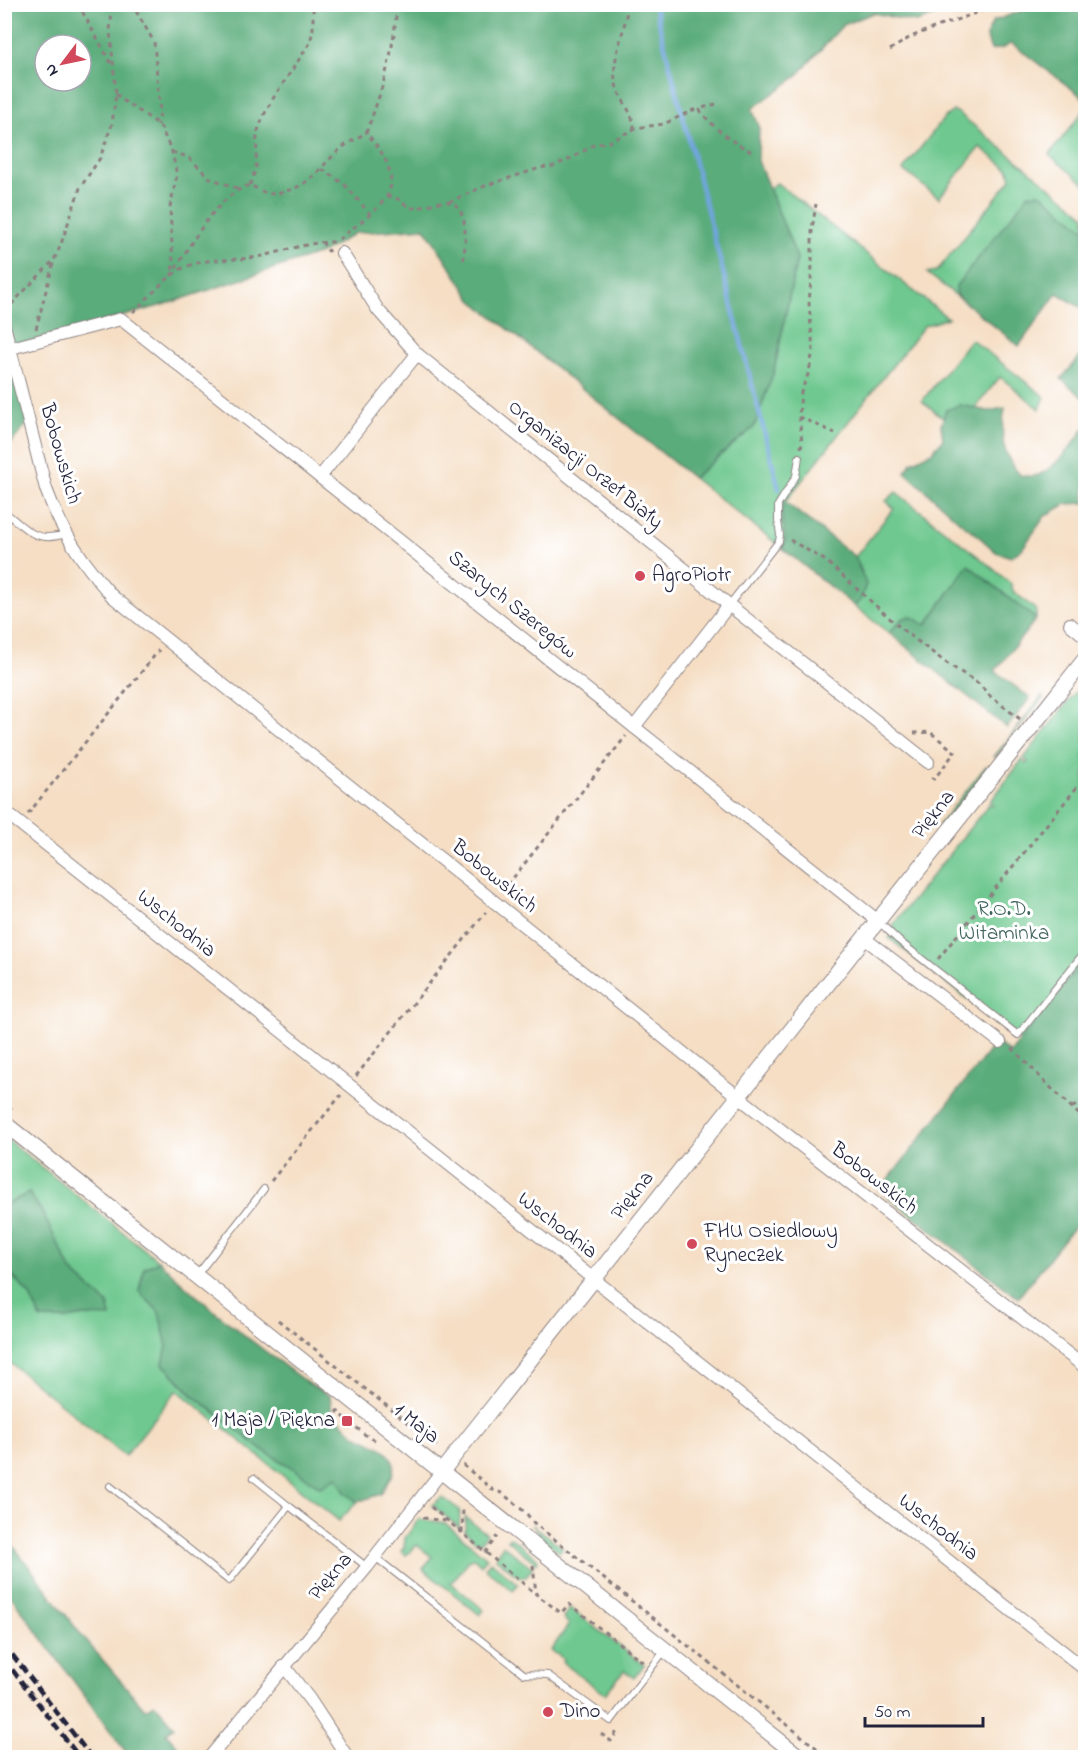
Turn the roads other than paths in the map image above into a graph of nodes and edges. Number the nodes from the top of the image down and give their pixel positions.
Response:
1 (338, 247) road end
2 (4, 325) edge
3 (11, 348) junction
4 (417, 354) junction
5 (800, 457) road end
6 (320, 477) junction
7 (4, 511) edge
8 (65, 534) junction
9 (729, 605) junction
10 (1070, 624) dead end
11 (1086, 637) edge
12 (1086, 658) edge
13 (631, 730) junction
14 (928, 762) dead end
15 (4, 812) edge
16 (878, 921) junction
17 (864, 939) junction
18 (1086, 950) edge
19 (1000, 1042) road end
20 (738, 1097) junction
21 (4, 1123) edge
22 (264, 1189) road end
23 (196, 1276) junction
24 (593, 1280) junction
25 (1086, 1368) edge
26 (442, 1471) junction
27 (254, 1478) dead end
28 (110, 1486) dead end
29 (289, 1506) junction
30 (375, 1556) junction
31 (367, 1567) junction
32 (665, 1650) junction
33 (284, 1666) junction
34 (1086, 1670) edge
35 (209, 1758) edge
36 (348, 1758) edge
37 (801, 1758) edge

1 - 4 street, Organizacji Orzeł Biały
2 - 3 street, Bobowskich
3 - 6 street, Szarych Szeregów
3 - 8 street, Bobowskich
4 - 6 street
4 - 9 street, Organizacji Orzeł Biały
5 - 9 lane
6 - 13 street, Szarych Szeregów
7 - 8 lane
8 - 20 street, Bobowskich
9 - 13 street
9 - 14 street, Organizacji Orzeł Biały
10 - 11 street
12 - 16 street, Piękna
13 - 16 street, Szarych Szeregów
15 - 24 street, Wschodnia
16 - 17 street, Piękna
16 - 18 lane
17 - 19 street
17 - 20 street, Piękna
20 - 24 street, Piękna
20 - 25 street, Bobowskich
21 - 23 street, 1 Maja
22 - 23 lane
23 - 26 street, 1 Maja
24 - 26 street, Piękna
24 - 34 street, Wschodnia
26 - 30 street, Piękna
26 - 32 street, 1 Maja
27 - 29 lane
28 - 29 lane
29 - 31 lane
30 - 31 street, Piękna
30 - 32 lane
31 - 33 street, Piękna
32 - 37 street, 1 Maja
33 - 35 street, Piękna
33 - 36 street

